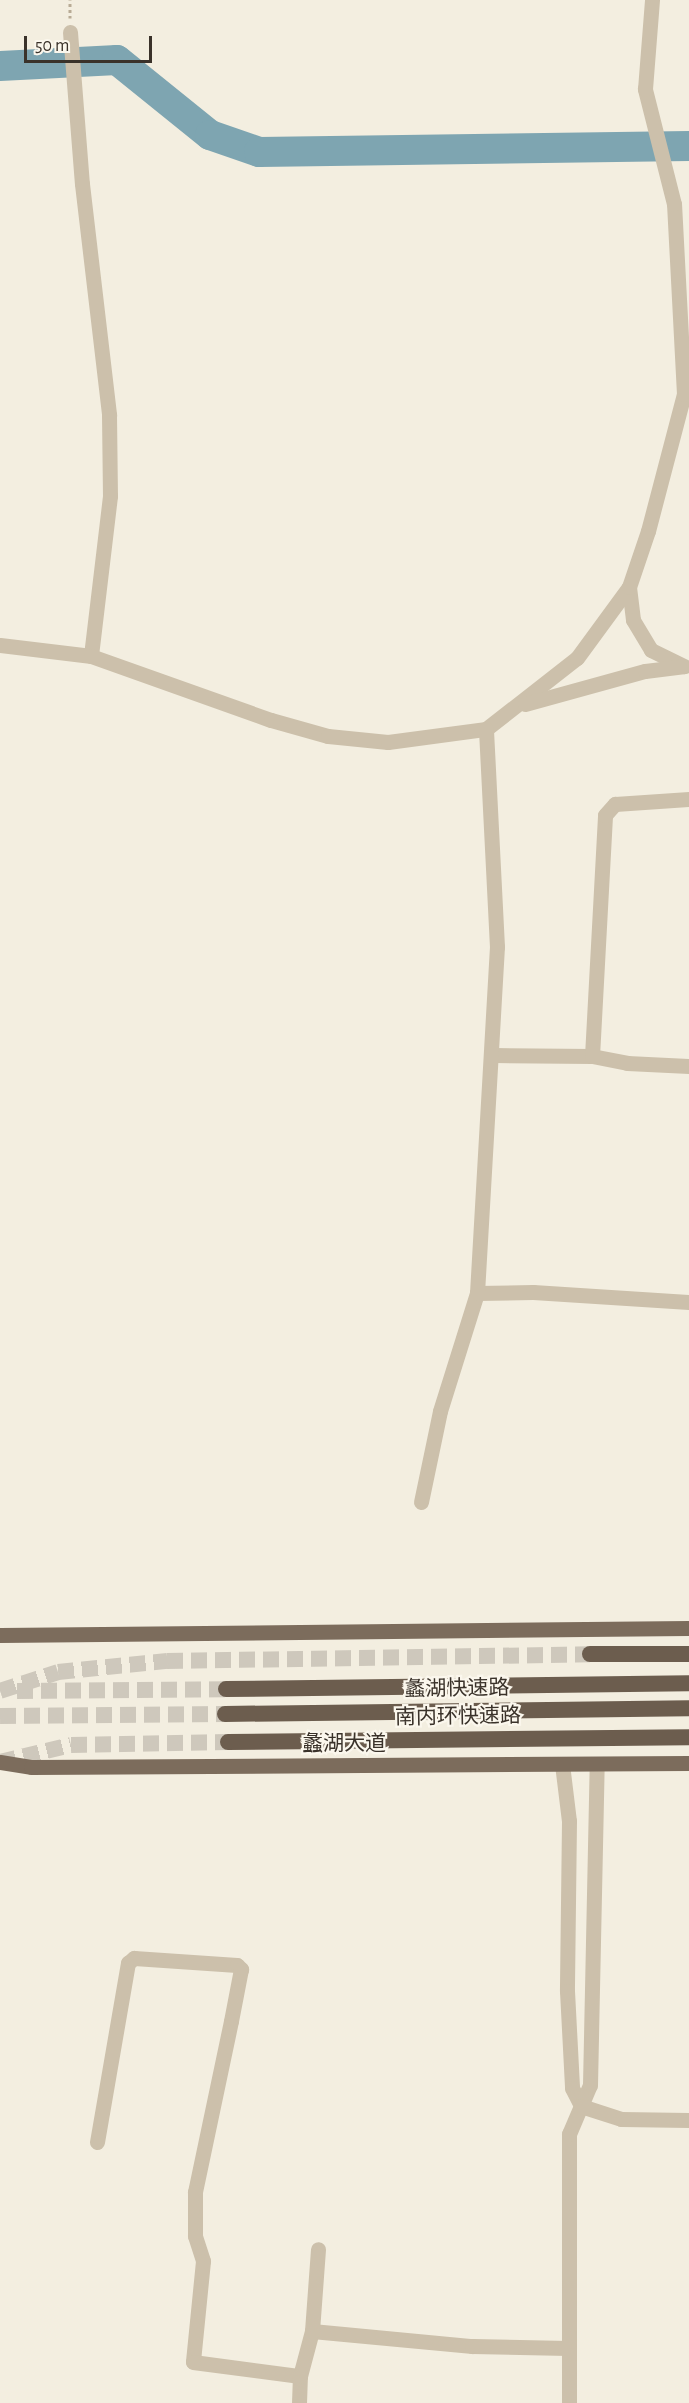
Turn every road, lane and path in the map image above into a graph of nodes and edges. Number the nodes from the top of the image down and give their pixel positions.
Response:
1 (652, 0) edge
2 (70, 32) dead end
3 (629, 587) junction
4 (0, 645) edge
5 (91, 656) junction
6 (686, 666) edge
7 (520, 705) junction
8 (486, 729) junction
9 (689, 799) edge
10 (494, 1055) junction
11 (592, 1056) junction
12 (689, 1066) edge
13 (477, 1293) junction
14 (689, 1302) edge
15 (421, 1502) dead end
16 (689, 1628) edge
17 (0, 1635) edge
18 (590, 1654) tunnel mouth
19 (689, 1654) edge
20 (689, 1683) edge
21 (226, 1689) tunnel mouth
22 (689, 1708) edge
23 (225, 1714) tunnel mouth
24 (689, 1737) edge
25 (228, 1742) tunnel mouth
26 (0, 1762) edge
27 (689, 1763) edge
28 (562, 1764) junction
29 (597, 1764) junction
30 (31, 1767) junction
31 (0, 1770) edge
32 (581, 2106) junction
33 (689, 2120) edge
34 (97, 2142) dead end
35 (318, 2249) dead end
36 (312, 2331) junction
37 (568, 2348) junction
38 (300, 2376) junction
39 (299, 2403) edge
40 (569, 2403) edge

1 - 3 street
2 - 5 street
3 - 6 street
3 - 7 street
4 - 5 street
5 - 8 street
6 - 7 street
7 - 8 street
8 - 10 street
9 - 11 street
10 - 11 street
10 - 13 street
11 - 12 street
13 - 14 street
13 - 15 street
16 - 17 main road
18 - 19 highway
20 - 21 highway, 蠡湖快速路
22 - 23 highway, 蠡湖快速路
24 - 25 highway, 南内环快速路
26 - 30 main road, 蠡湖大道
27 - 29 main road, 蠡湖大道
28 - 29 main road, 蠡湖大道
28 - 30 main road, 蠡湖大道
28 - 32 street
29 - 32 street
30 - 31 main road
32 - 33 street
32 - 37 street
34 - 38 street
35 - 36 street
36 - 37 street
36 - 38 street
37 - 40 street
38 - 39 street

